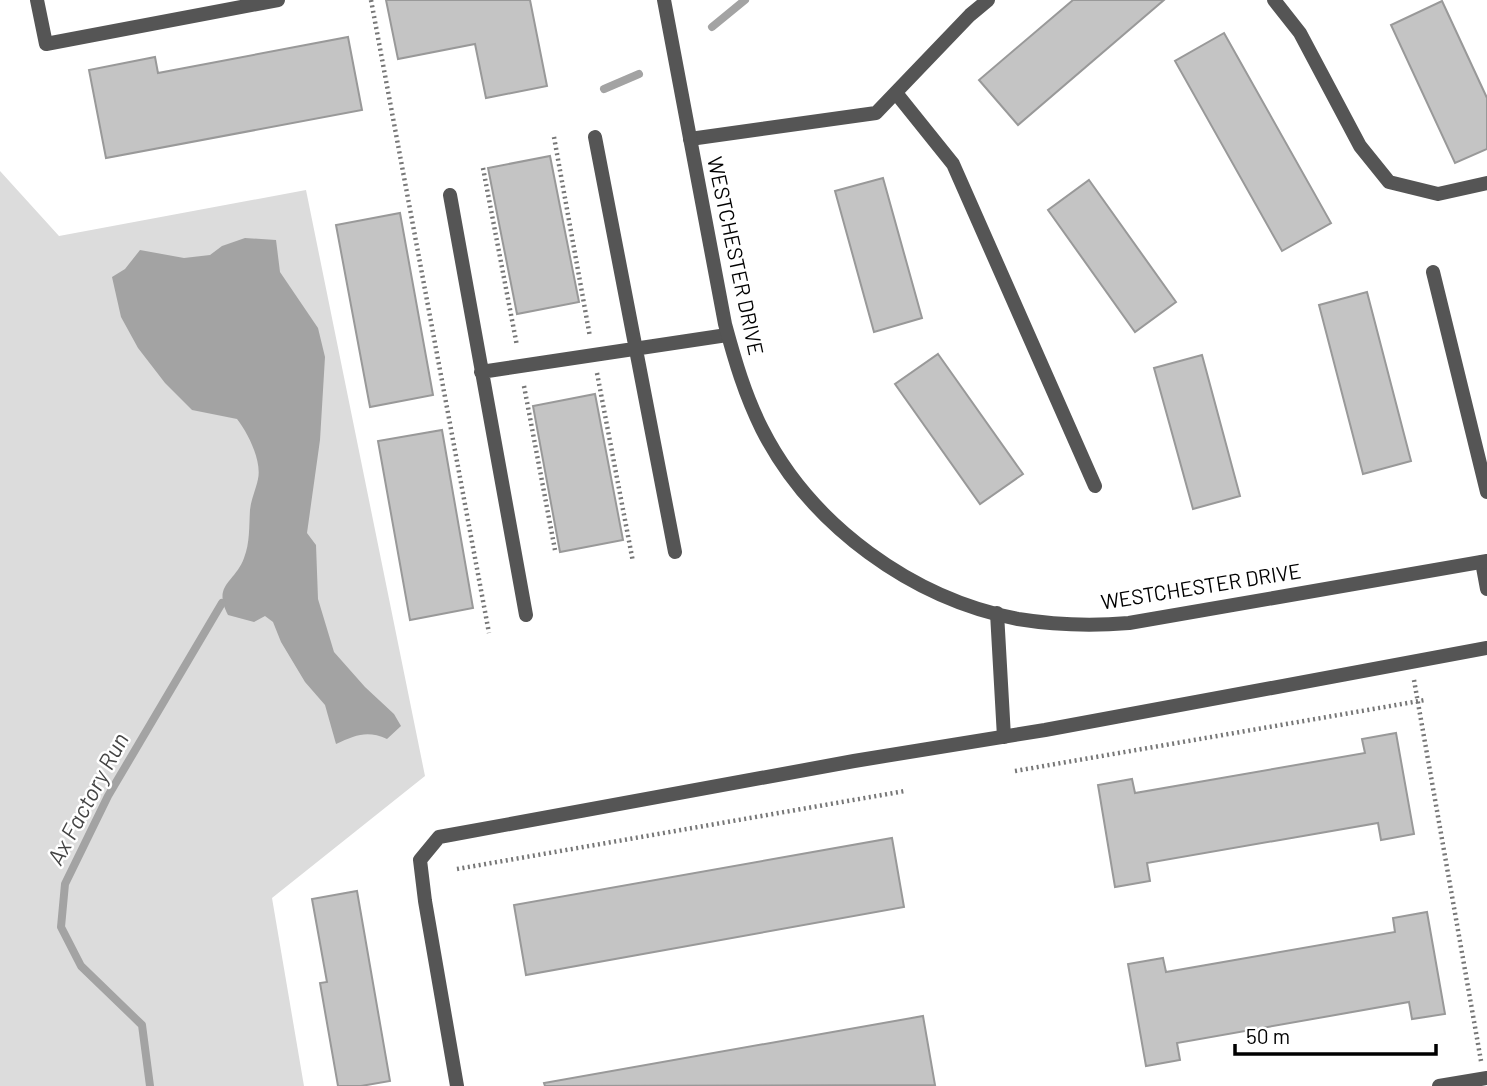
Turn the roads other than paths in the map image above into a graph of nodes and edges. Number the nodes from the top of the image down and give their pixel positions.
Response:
1 (37, 0) edge
2 (278, 0) edge
3 (664, 0) edge
4 (988, 0) edge
5 (1273, 0) edge
6 (896, 93) junction
7 (595, 137) dead end
8 (690, 139) junction
9 (1487, 183) edge
10 (450, 195) dead end
11 (1433, 272) dead end
12 (727, 335) junction
13 (635, 349) junction
14 (481, 372) junction
15 (1095, 486) dead end
16 (1487, 492) edge
17 (675, 552) dead end
18 (1484, 561) edge
19 (1487, 589) edge
20 (998, 613) junction
21 (526, 615) dead end
22 (1487, 648) edge
23 (1004, 737) junction
24 (1486, 1078) edge
25 (457, 1086) edge
26 (1439, 1086) edge

1 - 2 street
3 - 8 street, WESTCHESTER DRIVE
4 - 6 street
5 - 9 street
6 - 8 street
6 - 15 street
7 - 13 street
8 - 12 street, WESTCHESTER DRIVE
10 - 14 street
11 - 16 street
12 - 13 street
12 - 20 street, WESTCHESTER DRIVE
13 - 14 street
13 - 17 street
14 - 21 street
18 - 19 street
18 - 20 street, WESTCHESTER DRIVE
20 - 23 street
22 - 23 street
23 - 25 street
24 - 26 street

